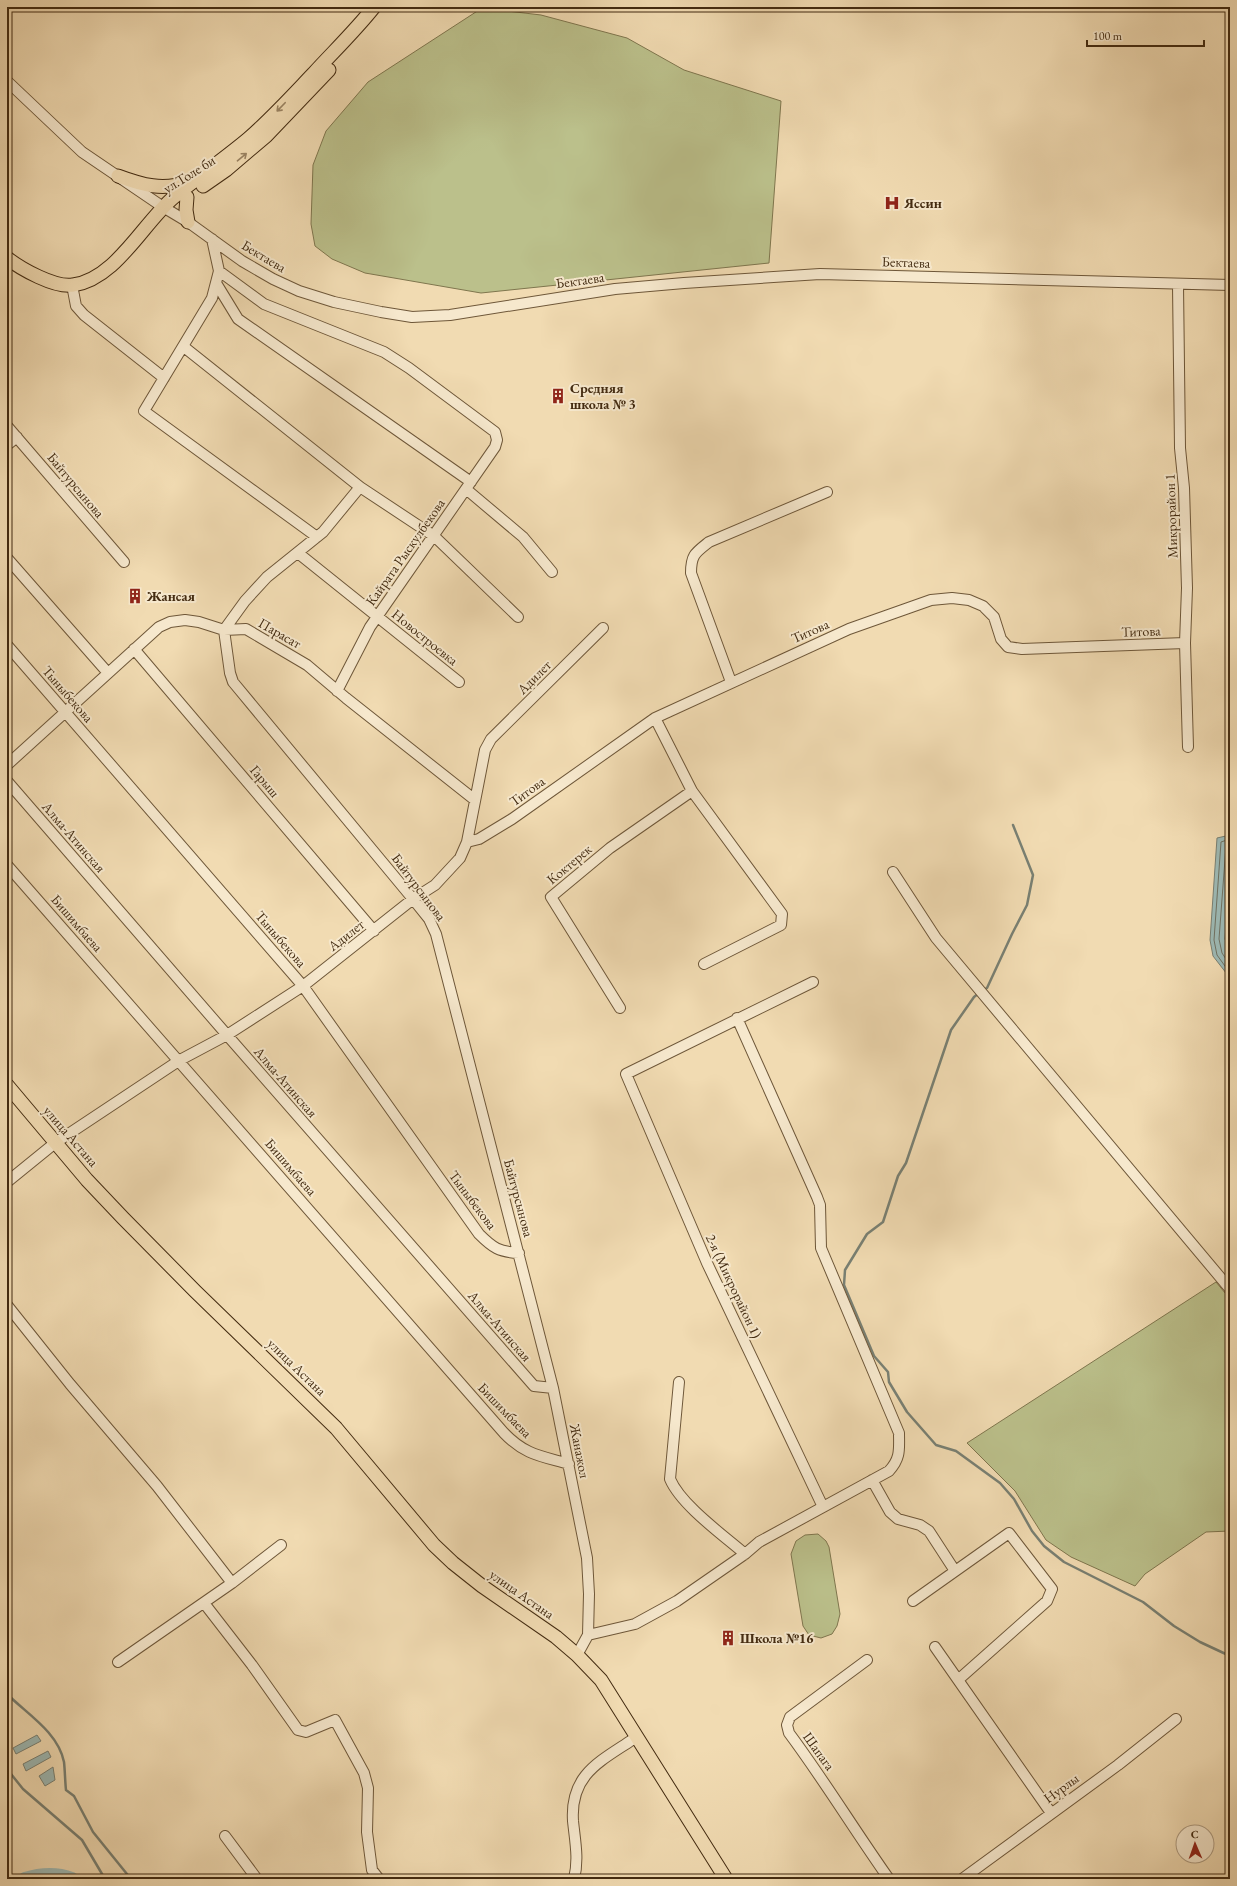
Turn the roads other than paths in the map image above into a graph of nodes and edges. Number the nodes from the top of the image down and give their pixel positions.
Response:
1 (374, 7) edge
2 (384, 7) edge
3 (7, 81) edge
4 (118, 176) junction
5 (197, 179) junction
6 (187, 197) junction
7 (163, 208) junction
8 (188, 222) junction
9 (212, 239) junction
10 (7, 258) edge
11 (218, 272) junction
12 (216, 283) junction
13 (72, 285) junction
14 (1178, 285) junction
15 (1230, 286) edge
16 (184, 347) junction
17 (164, 378) junction
18 (7, 426) edge
19 (17, 437) junction
20 (7, 445) edge
21 (468, 485) junction
22 (360, 487) junction
23 (827, 492) dead end
24 (434, 536) junction
25 (317, 537) junction
26 (298, 553) junction
27 (7, 558) edge
28 (124, 562) dead end
29 (552, 572) dead end
30 (378, 616) junction
31 (518, 617) dead end
32 (603, 628) dead end
33 (224, 630) junction
34 (1185, 644) junction
35 (7, 646) edge
36 (134, 649) junction
37 (108, 673) junction
38 (459, 682) dead end
39 (731, 682) junction
40 (338, 691) junction
41 (65, 712) junction
42 (655, 718) junction
43 (1188, 747) dead end
44 (7, 765) edge
45 (7, 781) edge
46 (692, 790) junction
47 (475, 800) junction
48 (467, 842) junction
49 (7, 865) edge
50 (893, 872) dead end
51 (413, 899) junction
52 (374, 931) junction
53 (704, 964) dead end
54 (813, 982) dead end
55 (303, 986) junction
56 (620, 1008) dead end
57 (737, 1018) junction
58 (226, 1035) junction
59 (180, 1060) junction
60 (7, 1085) edge
61 (55, 1143) junction
62 (7, 1182) edge
63 (519, 1253) junction
64 (1230, 1289) edge
65 (7, 1305) edge
66 (679, 1382) dead end
67 (553, 1388) junction
68 (569, 1464) junction
69 (872, 1480) junction
70 (823, 1507) junction
71 (281, 1545) dead end
72 (745, 1554) junction
73 (955, 1571) junction
74 (232, 1583) junction
75 (913, 1601) dead end
76 (204, 1603) junction
77 (588, 1635) junction
78 (935, 1646) dead end
79 (577, 1655) junction
80 (867, 1660) dead end
81 (118, 1662) dead end
82 (958, 1680) junction
83 (1176, 1719) dead end
84 (632, 1740) junction
85 (1051, 1813) junction
86 (225, 1836) dead end
87 (257, 1879) edge
88 (379, 1879) edge
89 (574, 1879) edge
90 (720, 1879) edge
91 (726, 1879) edge
92 (889, 1879) edge
93 (962, 1879) edge

1 -> 5 main road, ул.Толе би
6 -> 2 main road, ул.Толе би
3 - 4 street, Бектаева
4 - 5 main road
4 - 7 street, Бектаева
5 - 7 main road, ул.Толе би
6 - 7 main road, ул.Толе би
6 - 8 main road
7 - 8 street, Бектаева
7 - 13 main road
8 - 9 street, Бектаева
9 - 11 street
9 - 14 street, Бектаева
10 - 13 main road
11 - 12 street
11 - 21 street, Кайрата Рыскулбекова
12 - 16 street
12 - 21 street
13 - 17 street
14 - 15 street, Бектаева
14 - 34 street, Микрорайон 1
16 - 17 street
16 - 22 street
17 - 25 street
18 - 19 street, Байтурсынова
19 - 20 street
19 - 28 street, Байтурсынова
21 - 24 street, Кайрата Рыскулбекова
21 - 29 street
22 - 24 street
22 - 25 street
23 - 39 street
24 - 30 street, Кайрата Рыскулбекова
24 - 31 street
25 - 26 street
26 - 30 street, Новостроевка
26 - 33 street
27 - 37 street
30 - 38 street, Новостроевка
30 - 40 street, Кайрата Рыскулбекова
32 - 47 street, Адилет
33 - 36 street, Парасат
33 - 40 street, Парасат
33 - 51 street, Байтурсынова
34 - 39 street, Титова
34 - 43 street, Микрорайон 1
35 - 41 street, Тыныбекова
36 - 37 street, Парасат
36 - 52 street, Гарыш
37 - 41 street, Парасат
39 - 42 street, Титова
40 - 47 street, Парасат
41 - 44 street, Парасат
41 - 55 street, Тыныбекова
42 - 46 street
42 - 48 street, Титова
45 - 58 street, Алма-Атинская
46 - 53 street
46 - 56 street, Коктерек
47 - 48 street, Адилет
48 - 51 street, Адилет
49 - 59 street, Бишимбаева
50 - 64 street
51 - 52 street, Адилет
51 - 63 street, Байтурсынова
52 - 55 street, Адилет
54 - 57 street
55 - 58 street, Адилет
55 - 63 street, Тыныбекова
57 - 69 street
57 - 70 street, 2-я (Микрорайон 1)
58 - 59 street, Адилет
58 - 67 street, Алма-Атинская
59 - 61 street, Адилет
59 - 68 street, Бишимбаева
60 - 61 main road, улица Астана
61 - 62 street, Адилет
61 - 79 main road, улица Астана
63 - 67 street, Жанажол
65 - 74 street
66 - 72 street
67 - 68 street, Жанажол
68 - 77 street, Жанажол
69 - 70 street
69 - 73 street
70 - 72 street
71 - 74 street
72 - 77 street
73 - 75 street
73 - 82 street
74 - 76 street
76 - 81 street
76 - 88 street
77 - 79 street, Жанажол
78 - 82 street
79 - 84 main road, улица Астана
79 - 91 main road, улица Астана
80 - 92 street, Шапага
82 - 85 street
83 - 85 street, Нурлы
84 - 89 street
84 - 90 main road, улица Астана
85 - 93 street, Нурлы
86 - 87 street

